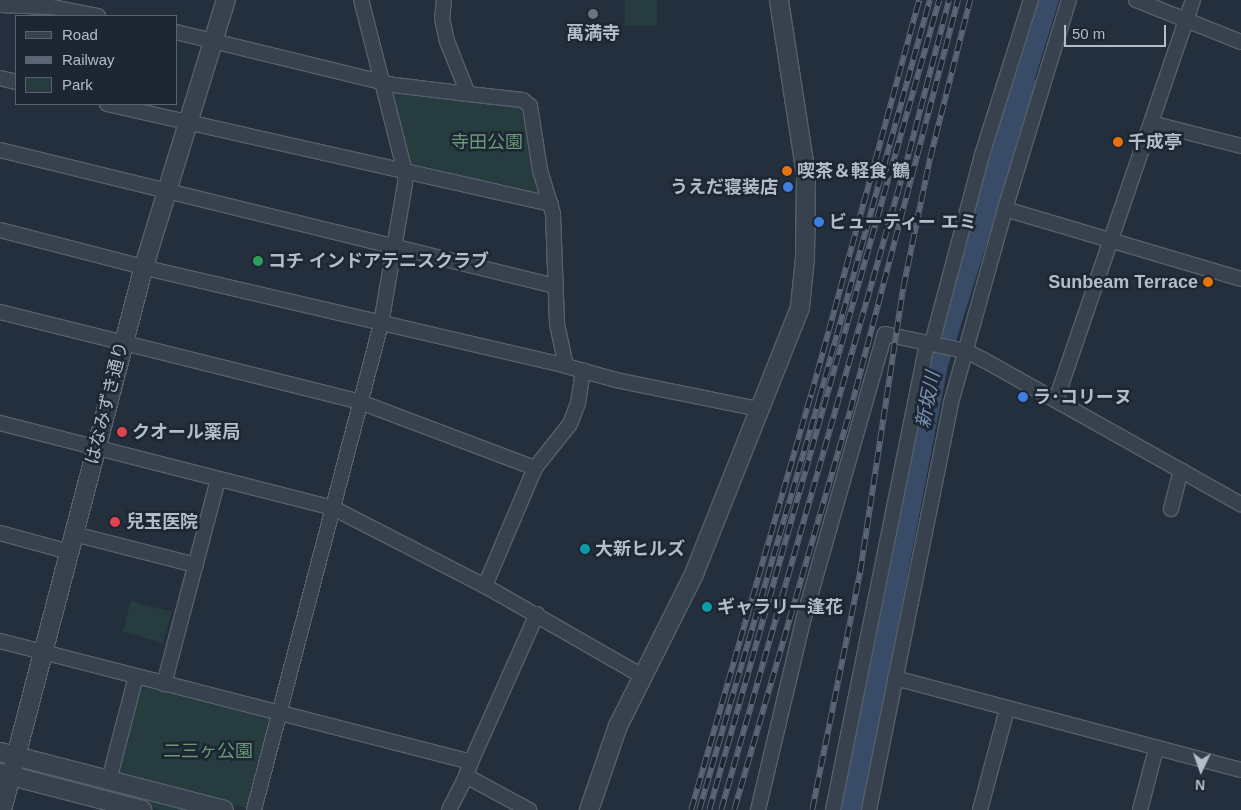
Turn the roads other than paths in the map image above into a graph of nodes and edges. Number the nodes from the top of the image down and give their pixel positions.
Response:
1 (226, 0) edge
2 (361, 0) edge
3 (444, 0) edge
4 (779, 0) edge
5 (1031, 0) edge
6 (1069, 0) edge
7 (1136, 0) edge
8 (1193, 0) edge
9 (0, 5) edge
10 (93, 15) edge
11 (1187, 20) junction
12 (178, 32) edge
13 (214, 40) junction
14 (1241, 42) edge
15 (0, 78) edge
16 (381, 80) junction
17 (15, 82) edge
18 (468, 94) junction
19 (111, 105) edge
20 (188, 123) junction
21 (1151, 123) junction
22 (1241, 146) edge
23 (0, 150) edge
24 (405, 172) junction
25 (167, 191) junction
26 (550, 204) junction
27 (1005, 209) junction
28 (0, 230) edge
29 (1112, 239) junction
30 (395, 246) junction
31 (144, 266) junction
32 (1241, 279) edge
33 (555, 286) junction
34 (0, 312) edge
35 (381, 324) junction
36 (123, 342) junction
37 (929, 343) junction
38 (962, 350) junction
39 (566, 366) junction
40 (583, 370) junction
41 (1056, 400) junction
42 (360, 402) junction
43 (759, 409) junction
44 (0, 423) edge
45 (96, 448) junction
46 (535, 468) junction
47 (1181, 470) junction
48 (218, 479) junction
49 (1241, 504) edge
50 (333, 508) junction
51 (1171, 509) dead end
52 (0, 533) edge
53 (74, 534) junction
54 (69, 552) junction
55 (196, 565) junction
56 (485, 586) junction
57 (537, 614) junction
58 (0, 641) edge
59 (43, 652) junction
60 (136, 676) junction
61 (642, 676) junction
62 (895, 678) junction
63 (164, 684) junction
64 (1007, 709) junction
65 (280, 714) junction
66 (1156, 749) junction
67 (7, 754) edge
68 (471, 762) junction
69 (1241, 770) edge
70 (5, 774) edge
71 (466, 776) junction
72 (109, 780) junction
73 (2, 810) edge
74 (142, 810) edge
75 (224, 810) edge
76 (254, 810) edge
77 (449, 810) edge
78 (529, 810) edge
79 (589, 810) edge
80 (758, 810) edge
81 (833, 810) edge
82 (869, 810) edge
83 (980, 810) edge
84 (1140, 810) edge

1 - 13 street, はなみずき通り
2 - 16 street
3 - 18 street
4 - 43 street
5 - 37 street
6 - 27 street
7 - 11 street
8 - 11 street
9 - 10 street
11 - 14 street
11 - 21 street
12 - 13 street
13 - 16 street
13 - 20 street, はなみずき通り
15 - 17 street
16 - 18 street
16 - 24 street
18 - 26 street
19 - 20 street
20 - 24 street
20 - 25 street, はなみずき通り
21 - 22 street
21 - 29 street
23 - 25 street
24 - 26 street
24 - 30 street
25 - 30 street
25 - 31 street, はなみずき通り
26 - 33 street
27 - 29 street
27 - 38 street
28 - 31 street
29 - 32 street
29 - 41 street
30 - 33 street
30 - 35 street
31 - 35 street
31 - 36 street, はなみずき通り
33 - 39 street
34 - 36 street
35 - 39 street
35 - 42 street
36 - 42 street
36 - 45 street, はなみずき通り
37 - 38 street
37 - 80 street
37 - 81 street
38 - 41 street
38 - 62 street
39 - 40 street
40 - 43 street
40 - 46 street
41 - 47 street
42 - 46 street
42 - 50 street
43 - 61 street
44 - 45 street
45 - 48 street
45 - 53 street, はなみずき通り
46 - 56 street
47 - 49 street
47 - 51 street
48 - 50 street
48 - 55 street
50 - 56 street
50 - 65 street
52 - 54 street
53 - 54 street, はなみずき通り
53 - 55 street
54 - 59 street, はなみずき通り
55 - 63 street
56 - 57 street
57 - 61 street
57 - 68 street
58 - 59 street
59 - 60 street
59 - 67 street, はなみずき通り
60 - 63 street
60 - 72 street
61 - 79 street
62 - 64 street
62 - 82 street
63 - 65 street
64 - 66 street
64 - 83 street
65 - 68 street
65 - 76 street
66 - 69 street
66 - 84 street
67 - 70 street, はなみずき通り
67 - 72 street
68 - 71 street
70 - 73 street, はなみずき通り
70 - 74 street
71 - 77 street
71 - 78 street
72 - 75 street

